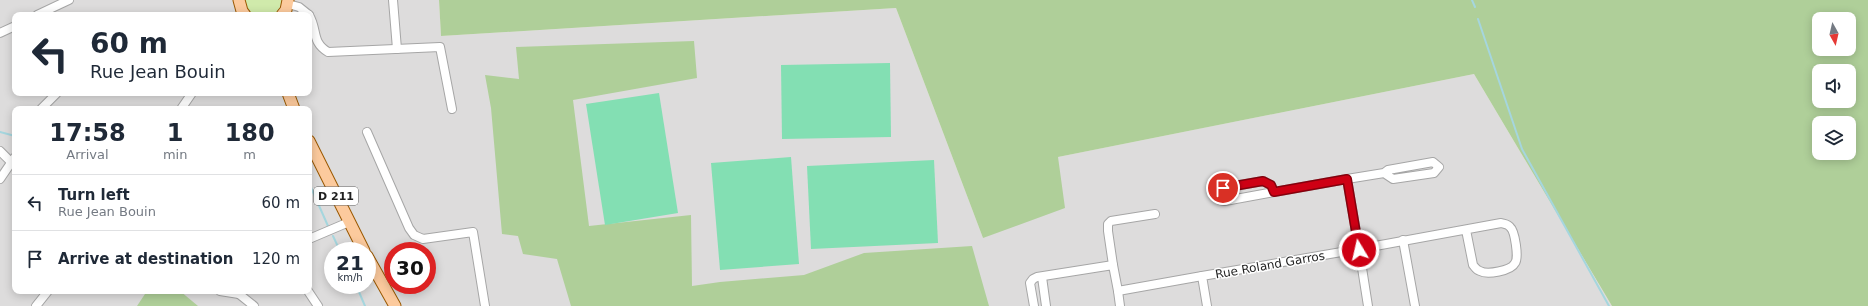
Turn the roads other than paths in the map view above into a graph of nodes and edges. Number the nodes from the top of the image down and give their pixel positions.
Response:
1 (69, 0) edge
2 (239, 0) edge
3 (393, 0) edge
4 (288, 2) edge
5 (43, 12) edge
6 (243, 12) edge
7 (283, 12) edge
8 (306, 12) edge
9 (312, 20) edge
10 (12, 27) edge
11 (0, 33) edge
12 (397, 50) junction
13 (54, 96) edge
14 (190, 96) edge
15 (289, 96) edge
16 (44, 106) edge
17 (183, 106) edge
18 (293, 106) edge
19 (452, 109) dead end
20 (367, 132) dead end
21 (312, 147) edge
22 (0, 151) edge
23 (12, 159) edge
24 (12, 161) edge
25 (1384, 173) junction
26 (0, 179) edge
27 (1347, 179) junction
28 (1274, 192) junction
29 (1155, 214) dead end
30 (349, 222) junction
31 (1466, 230) junction
32 (312, 238) edge
33 (1403, 240) junction
34 (359, 242) edge
35 (1359, 250) junction
36 (1113, 265) junction
37 (376, 273) edge
38 (1202, 276) junction
39 (1042, 277) junction
40 (376, 278) edge
41 (1118, 291) junction
42 (46, 294) edge
43 (241, 294) edge
44 (310, 294) edge
45 (36, 306) edge
46 (254, 306) edge
47 (318, 306) edge
48 (388, 306) edge
49 (395, 306) edge
50 (485, 306) edge
51 (1034, 306) edge
52 (1046, 306) edge
53 (1120, 306) edge
54 (1206, 306) edge
55 (1368, 306) edge
56 (1415, 306) edge

1 - 5 street
2 - 6 main road
3 - 12 street
4 - 7 main road
4 - 8 street
9 - 12 street
10 - 11 street
12 - 19 street
13 - 16 street
14 - 17 street
15 - 18 main road
20 - 50 street
21 - 30 main road, D 211
22 - 23 street
24 - 26 street
25 - 25 street
25 - 27 street
27 - 28 street
27 - 35 street
28 - 28 street
29 - 36 street
30 - 32 street
30 - 34 main road, D 211
31 - 31 street
31 - 33 street, Rue Roland Garros
33 - 35 street, Rue Roland Garros
33 - 56 street
35 - 38 street, Rue Roland Garros
35 - 55 street
36 - 39 street
36 - 41 street
37 - 49 main road
38 - 41 street
38 - 54 street, Rue Roland Garros
39 - 51 street
39 - 52 street
40 - 48 main road
41 - 53 street
42 - 45 street
43 - 46 street
44 - 47 street

